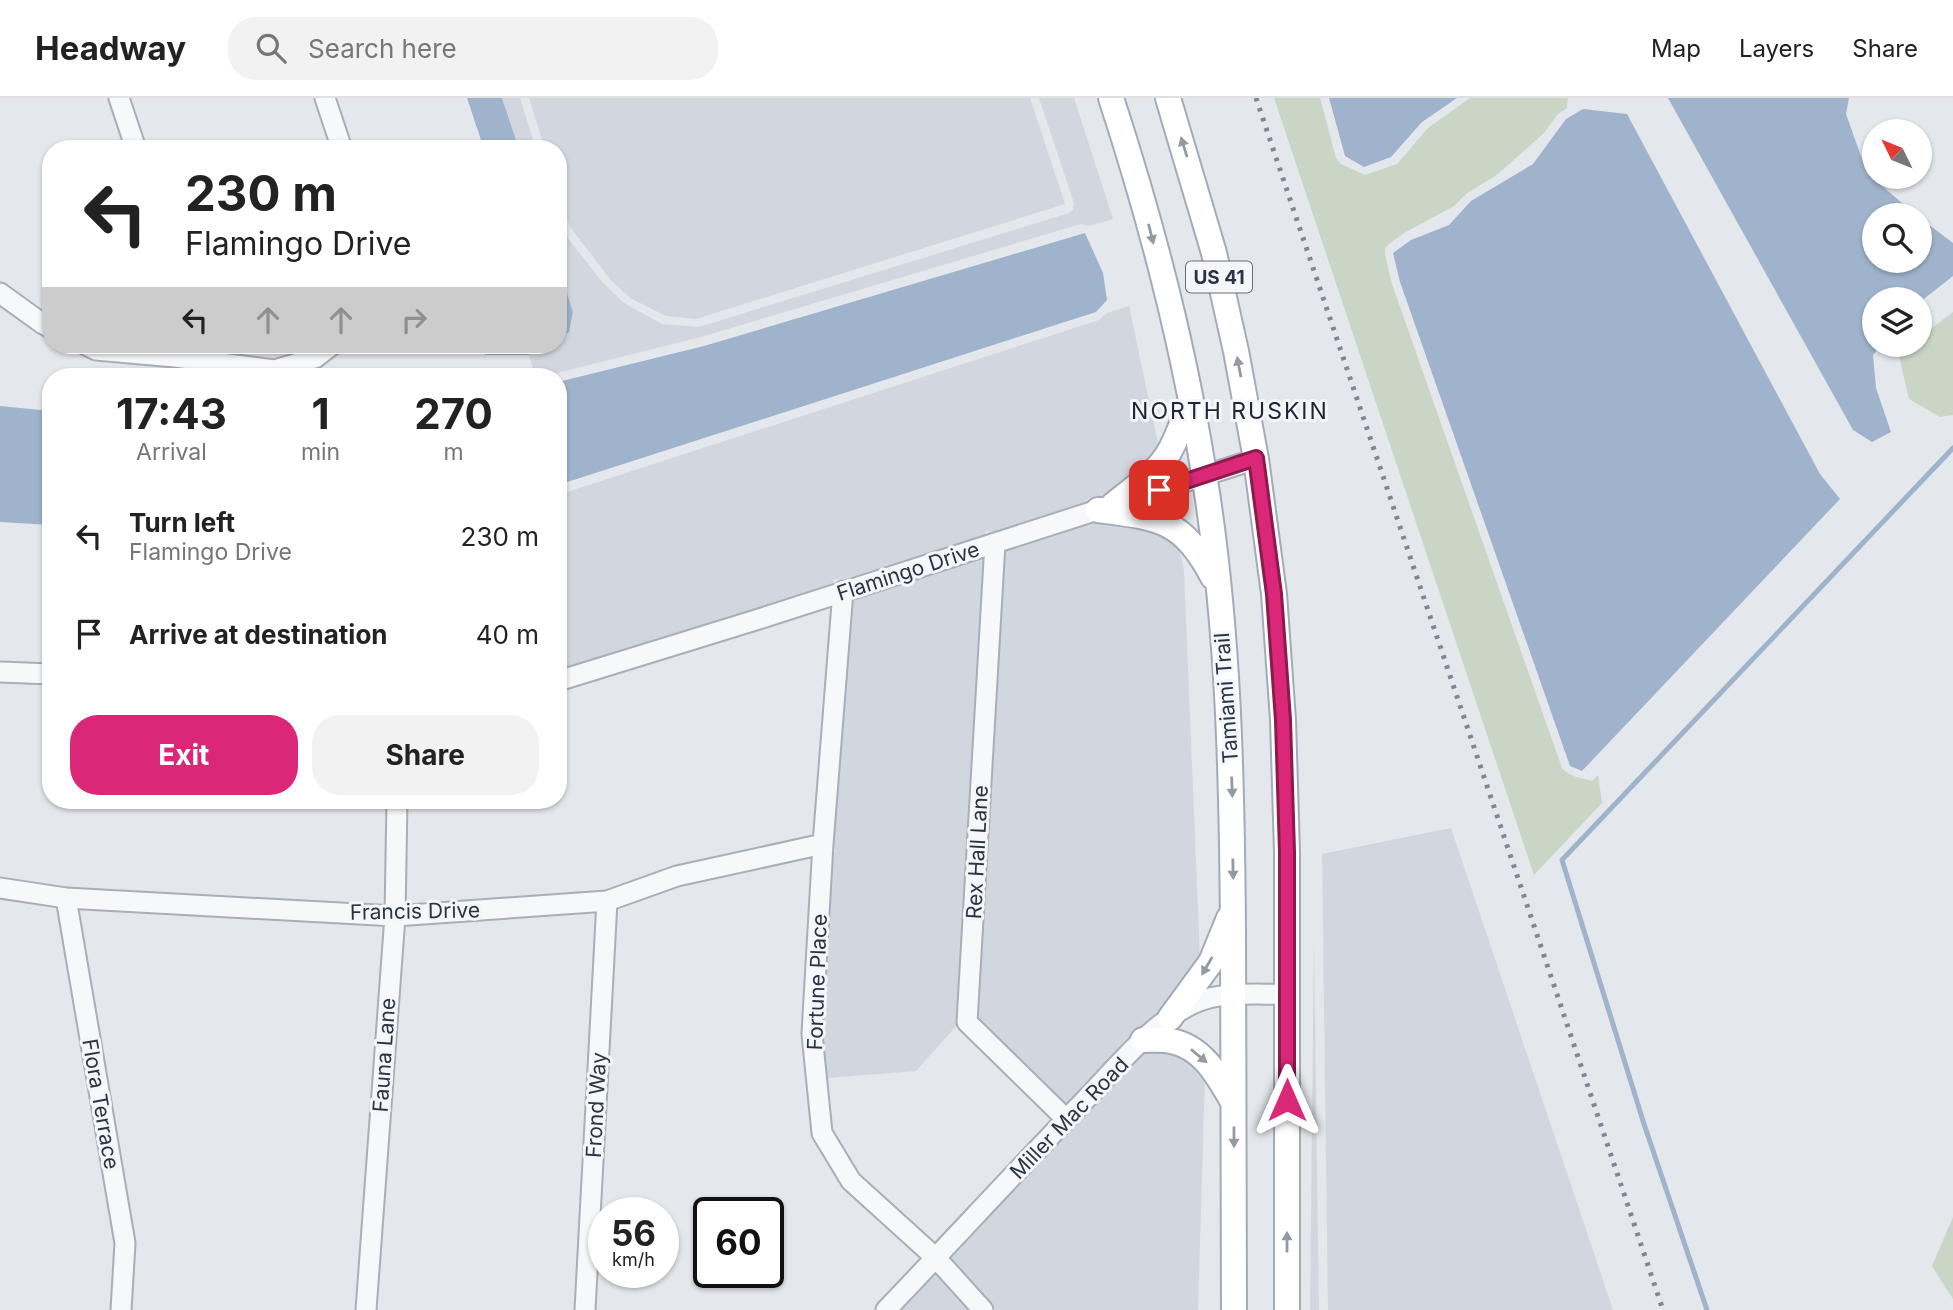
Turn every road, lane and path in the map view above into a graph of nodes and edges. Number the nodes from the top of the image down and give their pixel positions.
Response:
1 (118, 98) edge
2 (325, 98) edge
3 (1111, 98) edge
4 (1168, 98) edge
5 (133, 140) edge
6 (339, 140) edge
7 (0, 293) edge
8 (42, 322) edge
9 (191, 354) edge
10 (320, 354) edge
11 (264, 368) edge
12 (281, 368) edge
13 (1191, 401) junction
14 (1256, 458) junction
15 (1204, 475) junction
16 (1105, 507) junction
17 (995, 542) junction
18 (1218, 586) junction
19 (843, 591) junction
20 (0, 672) edge
21 (42, 674) edge
22 (567, 678) edge
23 (397, 809) edge
24 (823, 844) junction
25 (0, 888) edge
26 (66, 898) junction
27 (607, 901) junction
28 (1233, 908) junction
29 (395, 916) junction
30 (1234, 995) junction
31 (1287, 995) junction
32 (1170, 1018) junction
33 (1143, 1041) junction
34 (1234, 1104) junction
35 (1066, 1119) junction
36 (936, 1258) junction
37 (121, 1310) edge
38 (366, 1310) edge
39 (585, 1310) edge
40 (886, 1310) edge
41 (983, 1310) edge
42 (1234, 1310) edge
43 (1287, 1310) edge

1 - 5 street
2 - 6 street
3 -> 13 main road, Tamiami Trail / US 41
14 -> 4 main road, US 41
7 - 8 street
9 - 11 street
10 - 12 street
13 - 15 main road, Tamiami Trail / US 41
13 - 16 main road
14 - 15 street, Flamingo Drive
14 - 31 main road, US 41
15 - 16 street, Flamingo Drive
15 - 18 main road, Tamiami Trail / US 41
16 - 17 street, Flamingo Drive
16 - 18 main road
17 - 19 street, Flamingo Drive
17 - 35 street, Rex Hall Lane
18 -> 28 main road, Tamiami Trail / US 41
19 - 22 street, Flamingo Drive
19 - 24 street, Fortune Place
20 - 21 street
23 - 29 street, Fauna Lane
24 - 27 street, Francis Drive
24 - 36 street, Fortune Place
25 - 26 street, Francis Drive
26 - 29 street, Francis Drive
26 - 37 street, Flora Terrace
27 - 29 street, Francis Drive
27 - 39 street, Frond Way
28 - 30 main road, Tamiami Trail / US 41
28 -> 32 main road
29 - 38 street, Fauna Lane
30 - 31 street, Miller Mac Road
30 - 32 street, Miller Mac Road
30 - 34 main road, Tamiami Trail / US 41
43 -> 31 main road, US 41
32 - 33 street, Miller Mac Road
33 -> 34 main road
33 - 35 street, Miller Mac Road
34 -> 42 main road, Tamiami Trail / US 41
35 - 36 street, Miller Mac Road
36 - 40 street, Miller Mac Road
36 - 41 street, Fortune Place

